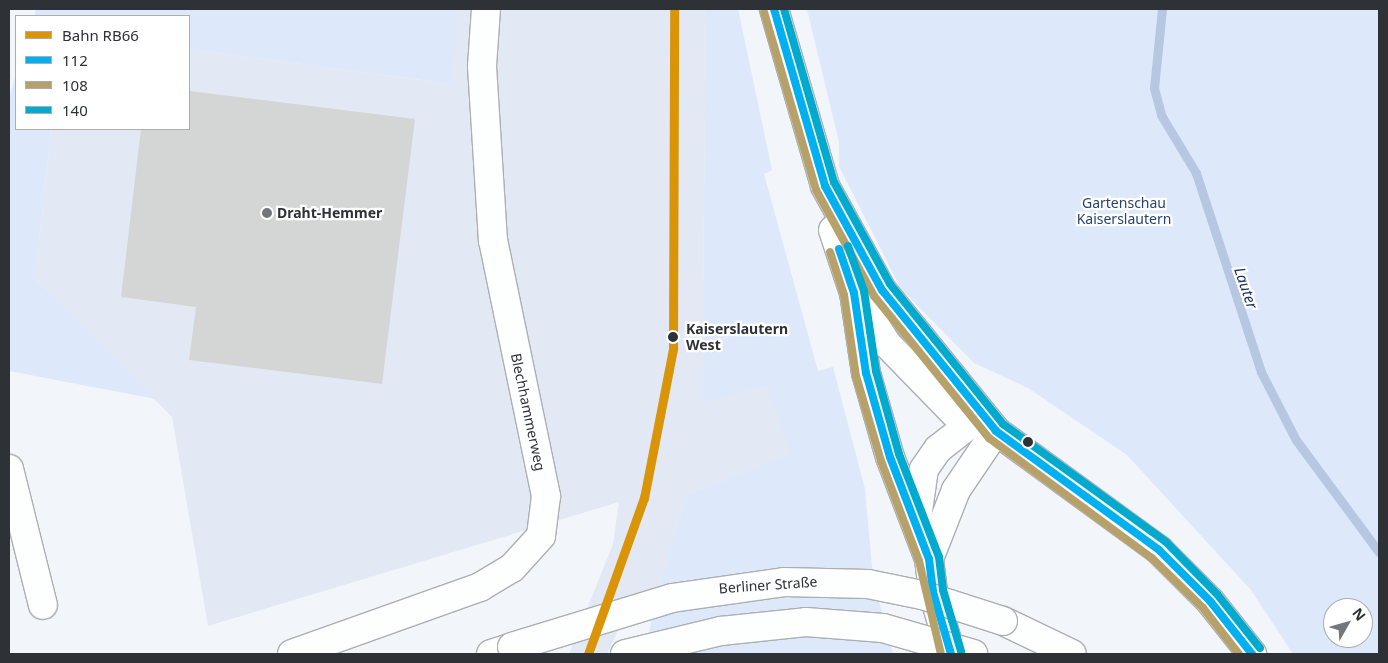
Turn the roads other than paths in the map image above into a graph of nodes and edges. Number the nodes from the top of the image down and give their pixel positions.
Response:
1 (486, 9) edge
2 (774, 9) edge
3 (825, 186) junction
4 (854, 293) junction
5 (969, 425) junction
6 (996, 431) junction
7 (9, 469) edge
8 (917, 527) junction
9 (930, 559) junction
10 (43, 605) dead end
11 (502, 651) edge
12 (292, 654) edge
13 (625, 654) edge
14 (951, 654) edge
15 (973, 654) edge
16 (1072, 654) edge
17 (1252, 654) edge

1 - 12 main road, Blechhammerweg
2 - 3 main road
3 - 4 main road
3 - 6 main road
4 - 5 main road
4 - 8 main road
5 - 6 main road
5 - 8 main road
6 - 9 main road
6 - 17 main road
7 - 10 main road
8 - 9 main road
9 - 14 main road
11 - 16 main road, Berliner Straße, bridge
13 - 15 main road, bridge

